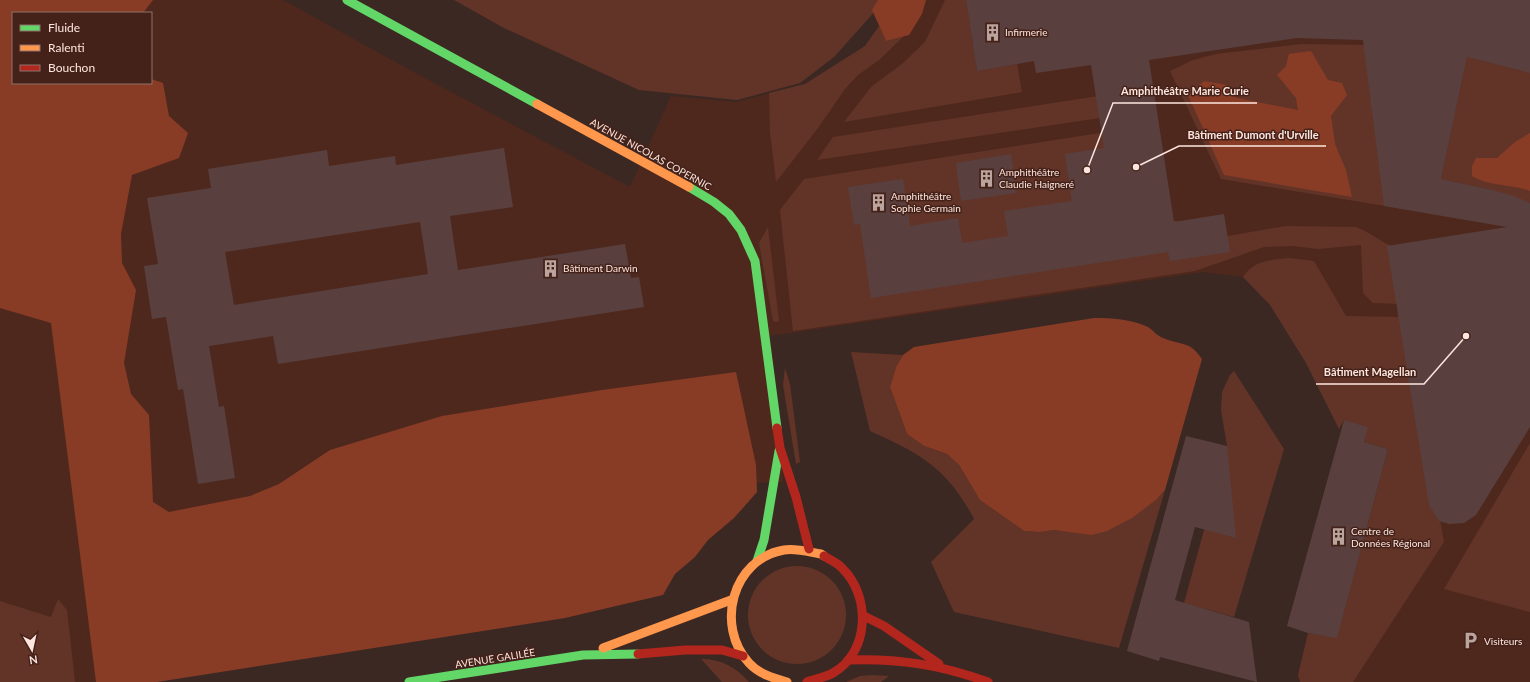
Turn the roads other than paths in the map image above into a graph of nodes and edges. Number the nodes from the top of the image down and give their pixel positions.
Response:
1 (347, 0) edge
2 (780, 448) junction
3 (809, 549) junction
4 (757, 562) junction
5 (731, 600) junction
6 (864, 616) junction
7 (583, 655) junction
8 (743, 656) junction
9 (848, 660) junction
10 (947, 668) junction
11 (765, 678) edge
12 (409, 682) edge
13 (787, 682) edge
14 (812, 682) edge
15 (988, 682) edge

1 - 2 street, AVENUE NICOLAS COPERNIC
2 - 3 street, AVENUE NICOLAS COPERNIC
2 - 4 street, AVENUE NICOLAS COPERNIC
3 - 4 street
3 - 6 street
4 - 5 street
5 - 7 street, AVENUE GALILÉE
5 - 8 street
6 - 9 street
6 - 10 street
7 - 8 street, AVENUE GALILÉE
7 - 12 street, AVENUE GALILÉE
8 - 11 street
9 - 10 street
9 - 14 street
10 - 15 street
11 - 13 street

